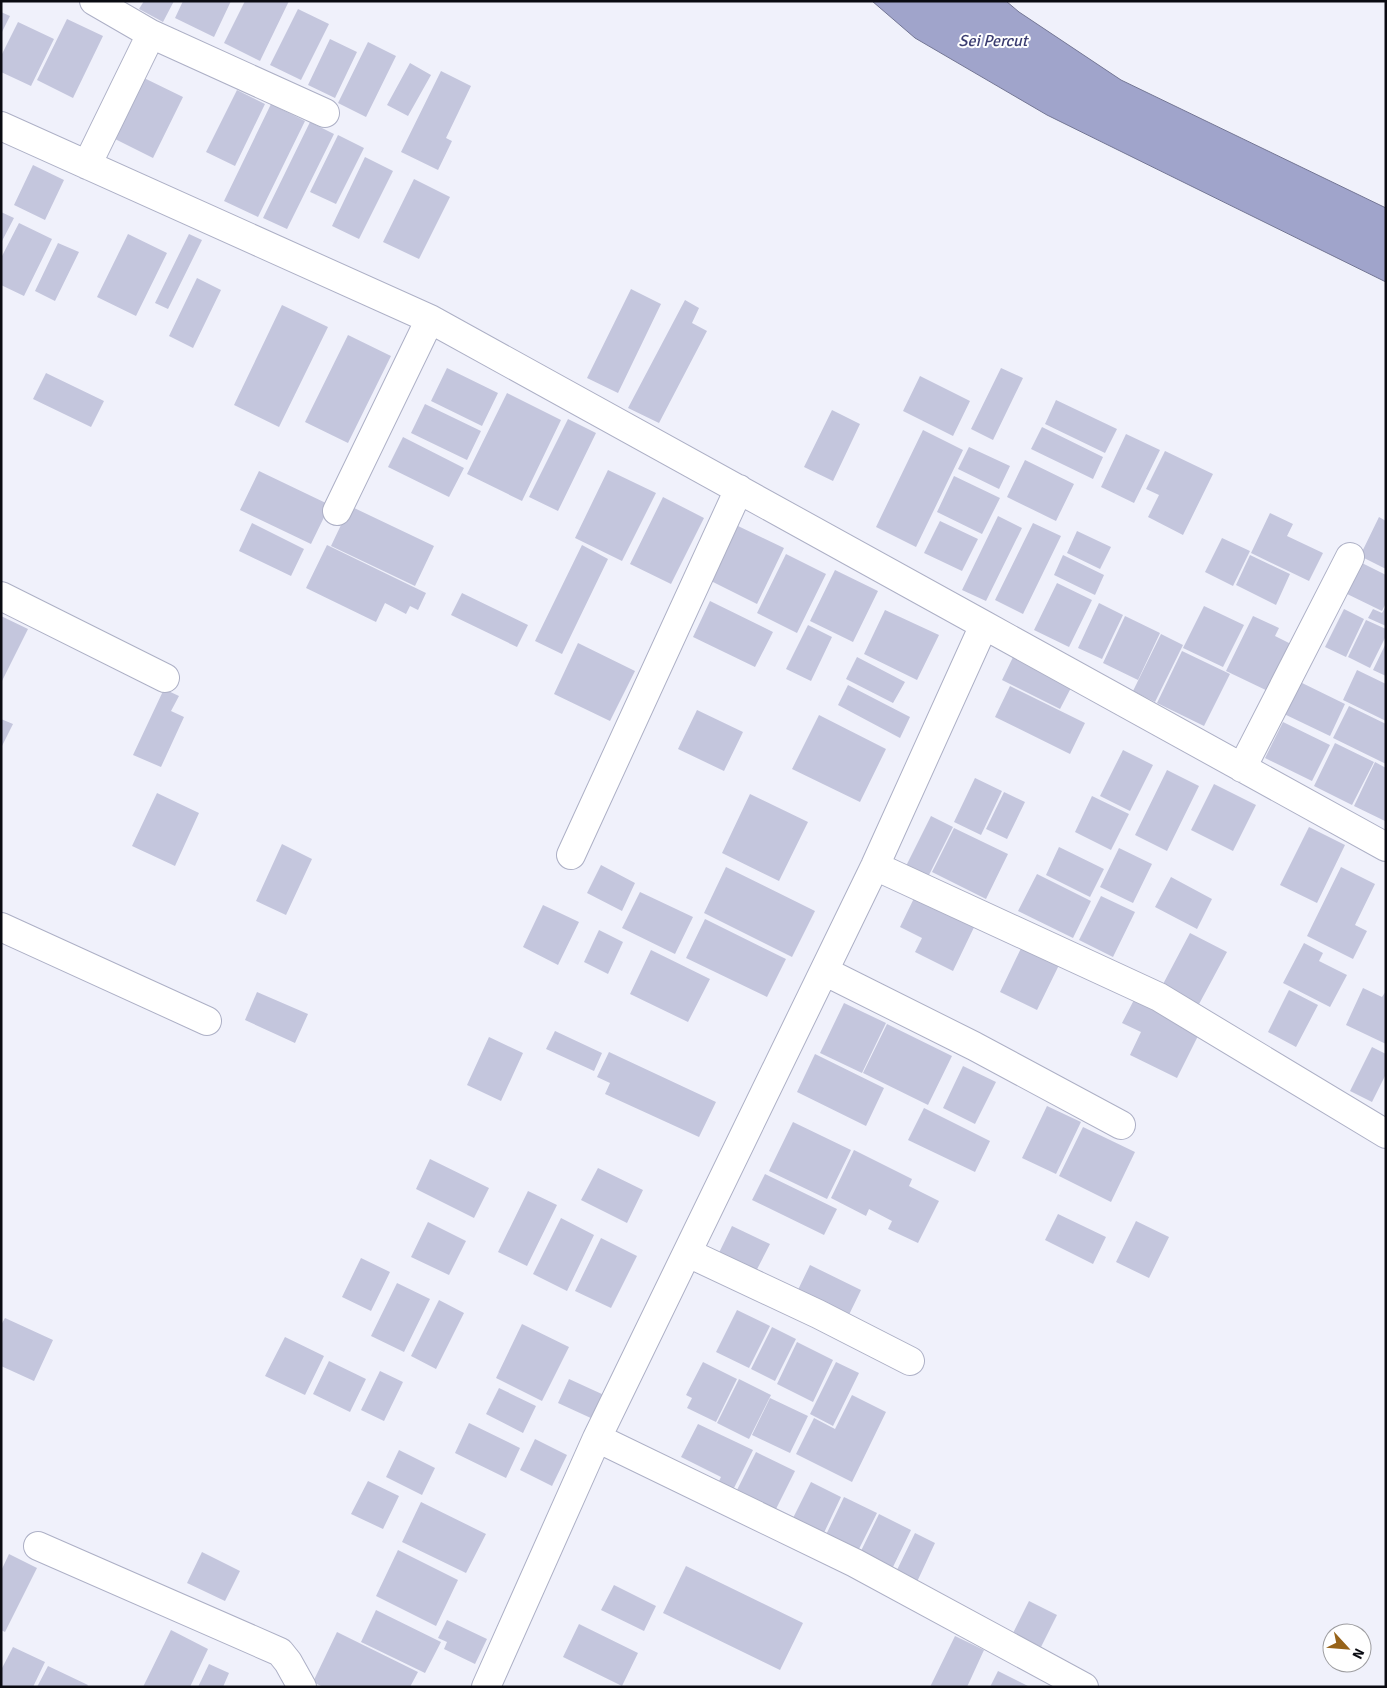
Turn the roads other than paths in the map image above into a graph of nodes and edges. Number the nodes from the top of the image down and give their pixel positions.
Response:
1 (94, 1) edge
2 (151, 34) junction
3 (325, 114) dead end
4 (1, 126) edge
5 (87, 164) junction
6 (430, 319) junction
7 (739, 489) junction
8 (337, 511) dead end
9 (1350, 557) dead end
10 (1, 596) edge
11 (984, 625) junction
12 (165, 678) dead end
13 (1242, 768) junction
14 (1386, 847) edge
15 (571, 855) dead end
16 (875, 866) junction
17 (1, 927) edge
18 (824, 971) junction
19 (206, 1021) dead end
20 (1121, 1125) dead end
21 (1386, 1134) edge
22 (688, 1253) junction
23 (910, 1361) dead end
24 (596, 1438) junction
25 (38, 1546) dead end
26 (302, 1687) edge
27 (486, 1687) edge
28 (1084, 1687) edge

1 - 2 street
2 - 3 street
2 - 5 street
4 - 5 street
5 - 6 street
6 - 7 street
6 - 8 street
7 - 11 street
7 - 15 street
9 - 13 street
10 - 12 street
11 - 13 street
11 - 16 street
13 - 14 street
16 - 18 street
16 - 21 street
17 - 19 street
18 - 20 street
18 - 22 street
22 - 23 street
22 - 24 street
24 - 27 street
24 - 28 street
25 - 26 street

